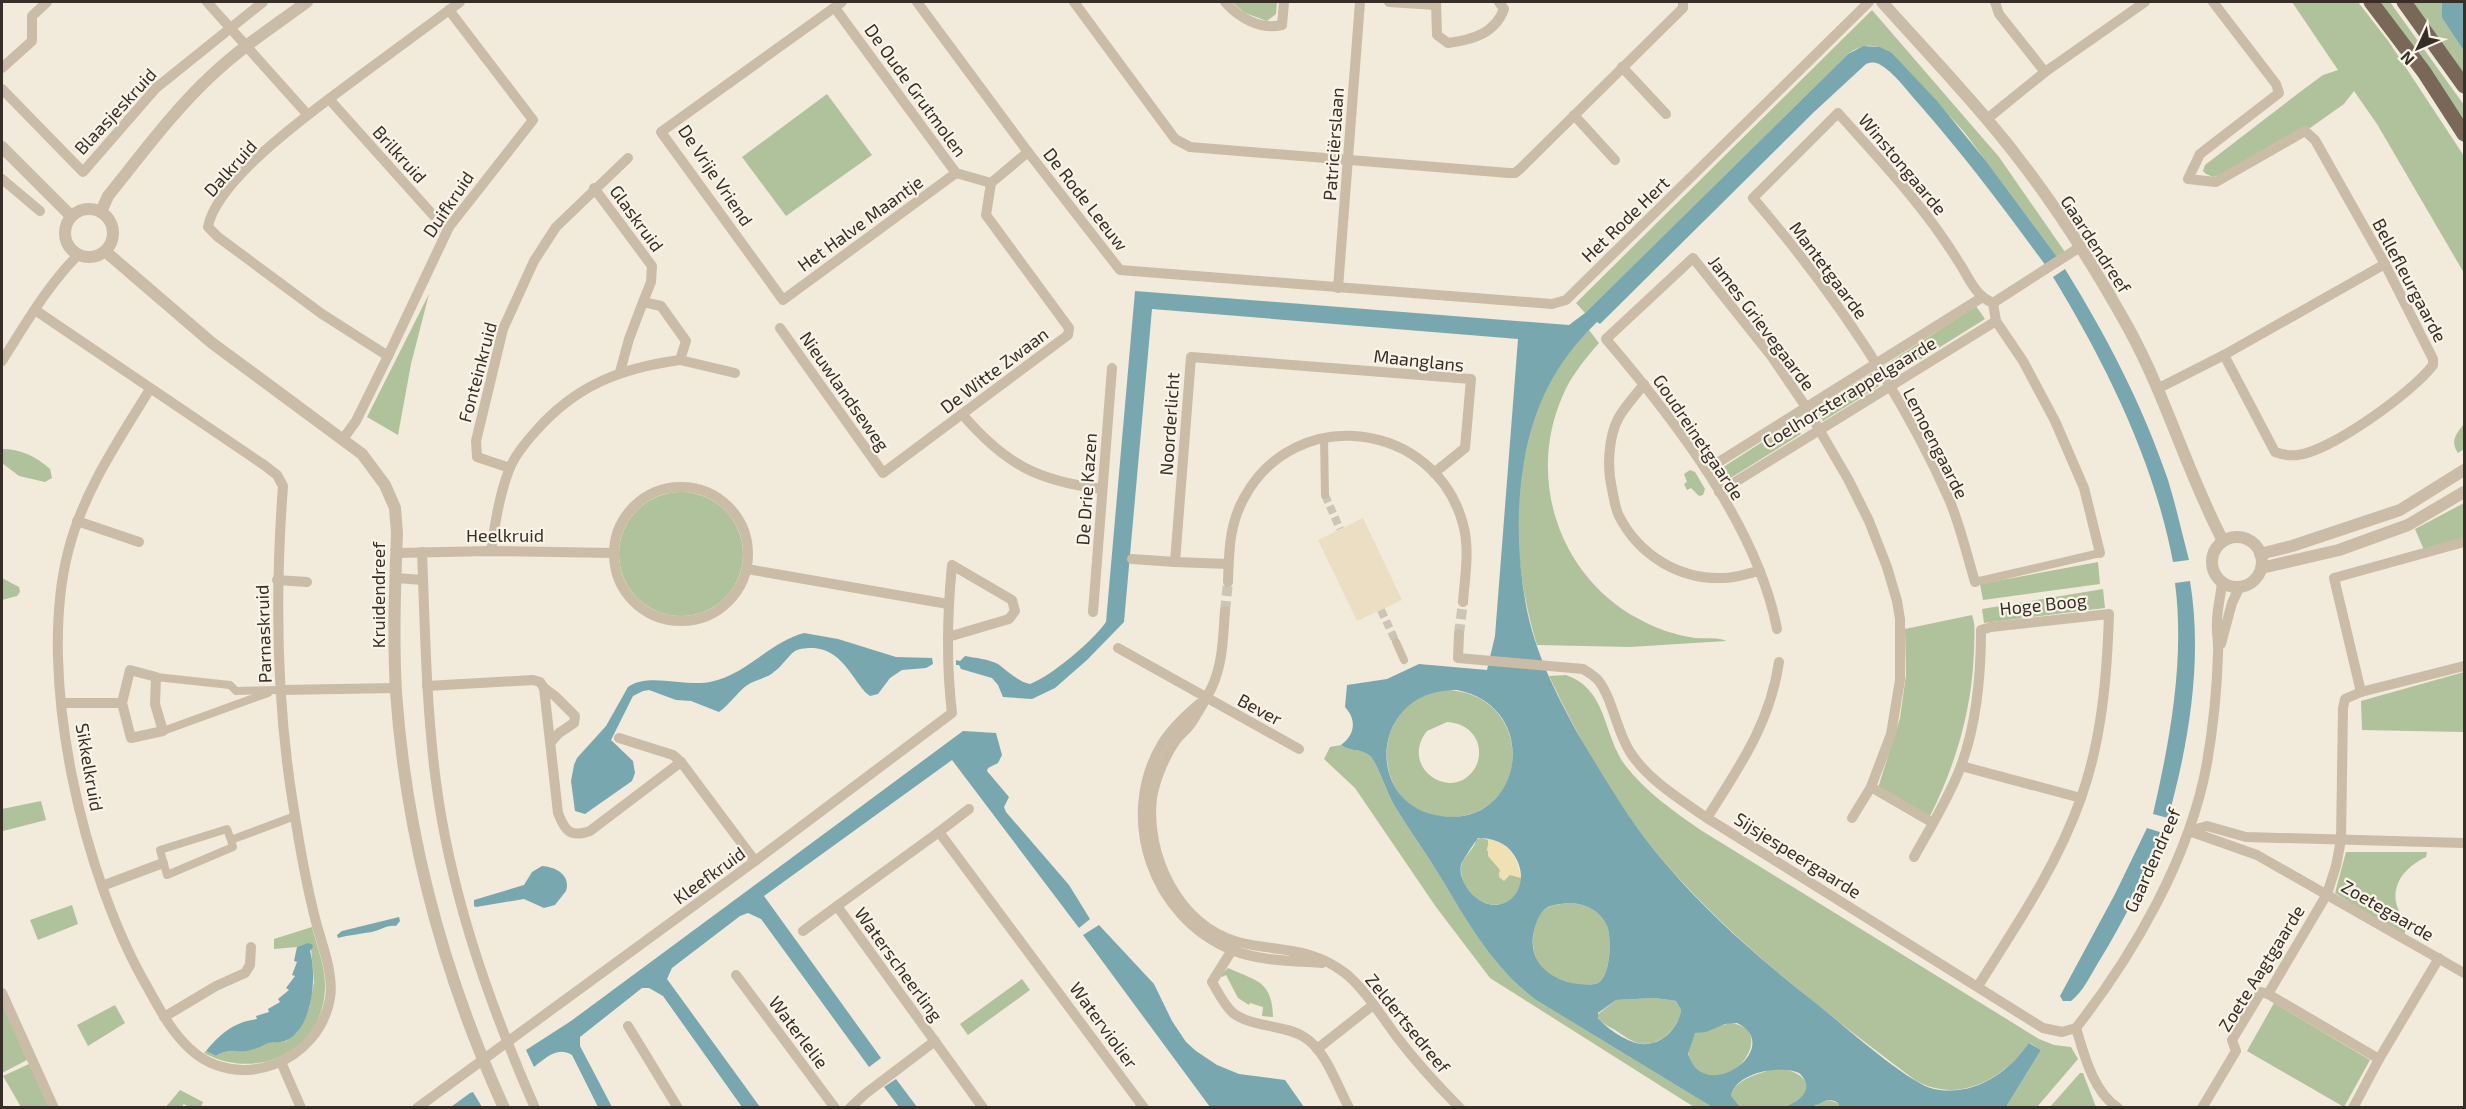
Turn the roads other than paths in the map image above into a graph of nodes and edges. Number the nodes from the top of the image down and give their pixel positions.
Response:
1 (47, 2) edge
2 (207, 2) edge
3 (263, 2) edge
4 (308, 2) edge
5 (460, 2) edge
6 (917, 2) edge
7 (1074, 2) edge
8 (1225, 2) edge
9 (1284, 2) edge
10 (1360, 2) edge
11 (1389, 2) edge
12 (1499, 2) edge
13 (1683, 2) edge
14 (1869, 2) edge
15 (1882, 2) edge
16 (1995, 2) edge
17 (2145, 2) edge
18 (2213, 2) edge
19 (2371, 2) edge
20 (2404, 2) edge
21 (1436, 3) edge
22 (838, 4) edge
23 (449, 10) junction
24 (230, 28) junction
25 (247, 45) junction
26 (1622, 67) junction
27 (2, 68) edge
28 (2045, 72) junction
29 (2464, 86) edge
30 (2, 89) edge
31 (329, 99) junction
32 (307, 114) junction
33 (1666, 114) dead end
34 (1574, 115) junction
35 (1987, 119) junction
36 (2464, 134) edge
37 (2, 147) edge
38 (1028, 152) junction
39 (628, 158) dead end
40 (1348, 159) junction
41 (1614, 160) dead end
42 (956, 173) junction
43 (2, 179) edge
44 (991, 183) junction
45 (594, 188) junction
46 (1753, 198) joint
47 (40, 211) dead end
48 (101, 212) junction
49 (71, 216) junction
50 (449, 227) junction
51 (2080, 248) junction
52 (106, 252) junction
53 (78, 255) junction
54 (2385, 264) junction
55 (1338, 288) junction
56 (1981, 298) junction
57 (783, 300) joint
58 (643, 302) junction
59 (1993, 303) junction
60 (35, 310) junction
61 (1996, 321) junction
62 (780, 328) dead end
63 (1606, 339) joint
64 (2224, 355) junction
65 (388, 356) junction
66 (680, 360) junction
67 (2, 361) edge
68 (1874, 364) junction
69 (1113, 368) dead end
70 (1332, 368) joint
71 (620, 372) junction
72 (735, 373) dead end
73 (1644, 384) junction
74 (1890, 387) junction
75 (2157, 388) junction
76 (150, 389) junction
77 (1806, 407) junction
78 (962, 414) junction
79 (1819, 429) junction
80 (1324, 438) junction
81 (343, 439) junction
82 (510, 468) junction
83 (2464, 470) edge
84 (1706, 471) junction
85 (883, 473) joint
86 (1434, 473) junction
87 (1102, 489) junction
88 (1719, 492) junction
89 (2464, 492) edge
90 (1325, 495) tunnel mouth
91 (76, 521) junction
92 (2223, 541) junction
93 (139, 542) dead end
94 (2464, 543) edge
95 (491, 551) junction
96 (422, 552) junction
97 (396, 553) junction
98 (2100, 553) joint
99 (614, 554) junction
100 (2260, 554) junction
101 (1132, 559) dead end
102 (1175, 562) junction
103 (1228, 564) junction
104 (2261, 568) junction
105 (747, 569) junction
106 (1760, 571) junction
107 (396, 578) junction
108 (277, 580) junction
109 (423, 580) junction
110 (307, 582) dead end
111 (1227, 582) tunnel mouth
112 (1975, 582) joint
113 (2222, 582) junction
114 (2240, 586) junction
115 (1463, 602) tunnel mouth
116 (948, 604) junction
117 (1224, 611) tunnel mouth
118 (1093, 612) dead end
119 (1778, 629) dead end
120 (948, 637) junction
121 (1458, 639) tunnel mouth
122 (1396, 642) tunnel mouth
123 (1118, 648) dead end
124 (2218, 653) junction
125 (1404, 660) dead end
126 (1779, 662) dead end
127 (2464, 666) edge
128 (156, 676) junction
129 (427, 686) junction
130 (396, 688) junction
131 (544, 688) junction
132 (281, 690) junction
133 (2361, 692) junction
134 (1206, 698) junction
135 (62, 703) junction
136 (122, 703) junction
137 (163, 731) junction
138 (619, 738) dead end
139 (551, 742) junction
140 (1299, 749) dead end
141 (681, 762) junction
142 (1961, 766) junction
143 (1871, 787) junction
144 (2081, 798) junction
145 (969, 809) dead end
146 (295, 816) junction
147 (1707, 818) junction
148 (1852, 818) dead end
149 (1933, 823) junction
150 (2188, 831) junction
151 (939, 832) junction
152 (231, 840) junction
153 (2341, 840) junction
154 (2464, 843) edge
155 (1914, 856) dead end
156 (755, 861) junction
157 (163, 863) junction
158 (102, 886) junction
159 (2327, 894) junction
160 (837, 906) junction
161 (803, 931) dead end
162 (251, 947) dead end
163 (1232, 950) junction
164 (2439, 958) junction
165 (1328, 963) junction
166 (2464, 973) edge
167 (736, 975) dead end
168 (1978, 986) junction
169 (2, 993) edge
170 (2268, 994) junction
171 (1373, 1005) junction
172 (164, 1017) junction
173 (628, 1026) dead end
174 (2076, 1028) junction
175 (935, 1041) junction
176 (506, 1043) junction
177 (1317, 1049) junction
178 (2379, 1059) junction
179 (483, 1060) junction
180 (281, 1062) junction
181 (54, 1107) edge
182 (301, 1107) edge
183 (417, 1107) edge
184 (504, 1107) edge
185 (535, 1107) edge
186 (678, 1107) edge
187 (835, 1107) edge
188 (850, 1107) edge
189 (983, 1107) edge
190 (1144, 1107) edge
191 (1349, 1107) edge
192 (1460, 1107) edge
193 (2118, 1107) edge
194 (2202, 1107) edge
195 (2353, 1107) edge

1 - 27 street
2 - 24 street
3 - 24 street, Blaasjeskruid
4 - 25 street
5 - 23 street, Dalkruid
6 - 38 street, De Rode Leeuw
7 - 40 street
8 - 9 street
10 - 40 street, Patriciërslaan
11 - 21 street
12 - 21 street
13 - 26 street
14 - 55 street, Het Rode Hert
15 - 35 street, Gaardendreef
16 - 28 street
17 - 28 street
18 - 54 street, Bellefleurgaarde
19 - 36 main road
20 - 29 main road
22 - 42 street, De Oude Grutmolen
22 - 57 street, De Vrije Vriend
23 - 31 street, Dalkruid
23 - 50 street, Duifkruid
24 - 25 street
24 - 30 street, Blaasjeskruid
25 - 32 street
25 - 48 street
26 - 33 street
26 - 34 street
28 - 35 street
31 - 32 street, Dalkruid
31 - 50 street, Brilkruid
32 - 65 street, Dalkruid
34 - 40 street
34 - 41 street
35 - 51 street, Gaardendreef
37 - 49 street
38 - 44 street
38 - 55 street, De Rode Leeuw
39 - 45 street, Fonteinkruid
40 - 55 street, Patriciërslaan
42 - 44 street, De Oude Grutmolen
42 - 57 street, Het Halve Maantje
43 - 47 street
44 - 78 street, De Witte Zwaan
45 - 58 street, Glaskruid
45 - 82 street, Fonteinkruid
46 - 56 street, Winstongaarde
46 - 68 street, Mantetgaarde
48 - 49 street
48 - 52 street
49 - 53 street
50 - 65 street, Duifkruid
51 - 59 street
51 - 75 street, Gaardendreef
52 - 53 street
52 - 81 street, Kruidendreef
53 - 60 street
54 - 64 street
54 - 64 street, Bellefleurgaarde
56 - 59 street
56 - 68 street, Coelhorsterappelgaarde
58 - 66 street
58 - 71 street, Glaskruid
59 - 61 street
60 - 67 street
60 - 76 street, Parnaskruid
61 - 74 street, Coelhorsterappelgaarde
61 - 98 street
62 - 85 street, Nieuwlandseweg
63 - 73 street, Goudreinetgaarde
63 - 77 street, James Grievegaarde
64 - 75 street
65 - 81 street, Duifkruid
66 - 71 street
66 - 72 street
68 - 74 street, Mantetgaarde
68 - 77 street, Coelhorsterappelgaarde
69 - 87 street, De Drie Kazen
70 - 86 street, Maanglans
70 - 102 street, Noorderlicht
71 - 82 street
73 - 84 street, Goudreinetgaarde
73 - 106 street
74 - 79 street, Coelhorsterappelgaarde
74 - 112 street, Lemoengaarde
75 - 92 street, Gaardendreef
76 - 91 street, Sikkelkruid
76 - 108 street, Parnaskruid
77 - 79 street, James Grievegaarde
77 - 84 street, Coelhorsterappelgaarde
78 - 85 street, De Witte Zwaan
78 - 87 street
79 - 88 street, Coelhorsterappelgaarde
79 - 143 street, James Grievegaarde
80 - 86 street
80 - 90 street
80 - 103 street
81 - 97 street, Kruidendreef
82 - 95 street
83 - 100 street
84 - 88 street, Goudreinetgaarde
86 - 115 street
87 - 118 street, De Drie Kazen
88 - 106 street, Goudreinetgaarde
89 - 104 street
91 - 93 street
91 - 135 street, Sikkelkruid
92 - 100 street
92 - 113 street
94 - 133 street
95 - 96 street, Heelkruid
95 - 99 street, Heelkruid
96 - 97 street, Heelkruid
96 - 109 street
97 - 107 street, Kruidendreef
98 - 112 street, Hoge Boog
99 - 105 street
99 - 105 street
100 - 104 street
101 - 102 street
102 - 103 street
103 - 111 street
104 - 114 street
105 - 116 street
106 - 119 street, Goudreinetgaarde
107 - 109 street
107 - 130 street, Kruidendreef
108 - 110 street
108 - 132 street, Parnaskruid
109 - 129 street
113 - 114 street
113 - 124 street, Gaardendreef
114 - 124 street, Gaardendreef
116 - 120 street
116 - 120 street
117 - 134 street, Zeldertsedreef
120 - 156 street, Kleefkruid
121 - 147 street, Sijsjespeergaarde
122 - 125 street
123 - 134 street
124 - 150 street, Gaardendreef
126 - 147 street
127 - 133 street
128 - 132 street
128 - 136 street
128 - 137 street
129 - 131 street
129 - 176 street
130 - 132 street
130 - 179 street, Kruidendreef
131 - 139 street
131 - 139 street
132 - 137 street
132 - 146 street, Parnaskruid
133 - 153 street, Zoete Aagtgaarde
134 - 140 street, Bever
134 - 163 street, Zeldertsedreef
134 - 165 street, Zeldertsedreef
135 - 136 street
135 - 158 street, Sikkelkruid
136 - 137 street
138 - 141 street
139 - 141 street
141 - 156 street
142 - 144 street
142 - 144 street, Hoge Boog
142 - 149 street
143 - 148 street, James Grievegaarde
143 - 149 street
144 - 168 street
145 - 151 street, Waterscheerling
146 - 152 street
146 - 180 street, Parnaskruid
147 - 168 street, Sijsjespeergaarde
149 - 155 street
150 - 153 street
150 - 159 street, Zoetegaarde
150 - 174 street, Gaardendreef
151 - 160 street, Waterscheerling
151 - 190 street, Waterviolier
152 - 157 street
152 - 157 street
153 - 154 street
153 - 159 street, Zoete Aagtgaarde
156 - 176 street, Kleefkruid
157 - 158 street
158 - 172 street, Sikkelkruid
159 - 164 street, Zoetegaarde
159 - 170 street, Zoete Aagtgaarde
160 - 161 street, Waterscheerling
160 - 175 street, Waterscheerling
162 - 172 street
163 - 165 street, Zeldertsedreef
163 - 177 street
164 - 166 street, Zoetegaarde
164 - 178 street
165 - 171 street, Zeldertsedreef
167 - 187 street, Waterlelie
168 - 174 street, Sijsjespeergaarde
169 - 181 street
170 - 178 street
170 - 194 street, Zoete Aagtgaarde
171 - 177 street
171 - 192 street, Zeldertsedreef
172 - 180 street, Sikkelkruid
173 - 186 street
174 - 193 street
175 - 188 street
175 - 189 street
176 - 179 street, Kleefkruid
176 - 185 street
177 - 191 street
178 - 195 street
179 - 183 street, Kleefkruid
179 - 184 street, Kruidendreef
180 - 182 street

